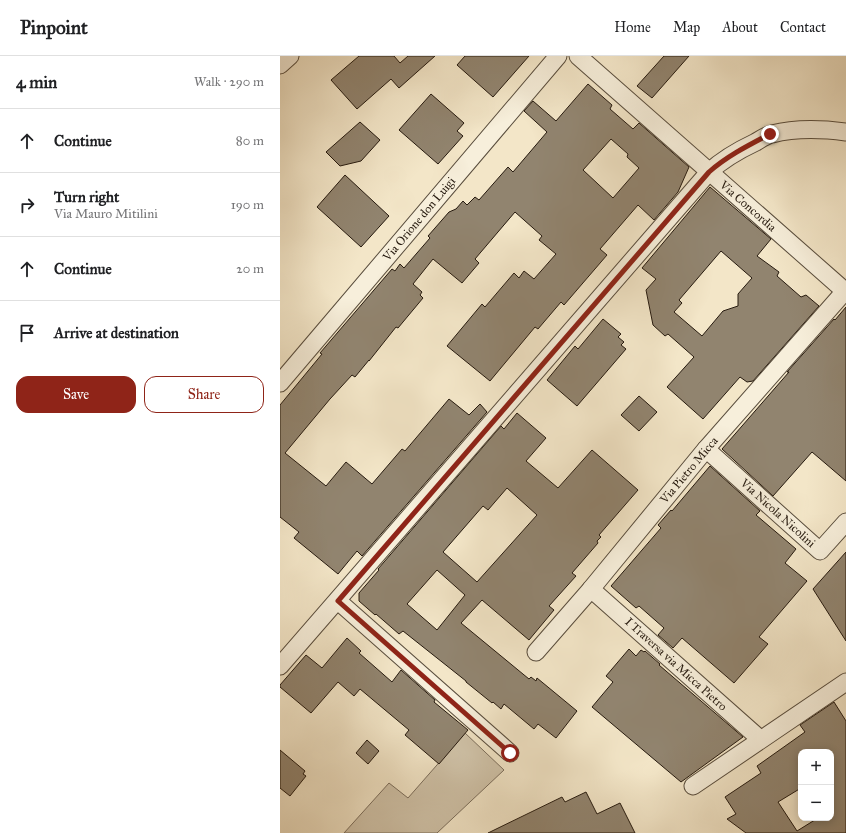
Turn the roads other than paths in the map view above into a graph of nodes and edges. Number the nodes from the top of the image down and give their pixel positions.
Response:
1 (290, 56) edge
2 (558, 56) edge
3 (578, 56) edge
4 (280, 65) edge
5 (846, 132) edge
6 (709, 172) junction
7 (845, 292) edge
8 (280, 383) edge
9 (706, 449) junction
10 (846, 522) edge
11 (591, 589) junction
12 (338, 601) junction
13 (536, 652) dead end
14 (280, 666) edge
15 (846, 682) edge
16 (760, 739) junction
17 (510, 753) dead end
18 (693, 786) dead end

1 - 4 street
2 - 8 street, Via Orione don Luigi
3 - 6 street, Via Concordia
5 - 6 street
6 - 7 street, Via Concordia
6 - 12 street
7 - 9 street, Via Pietro Micca
9 - 10 street, Via Nicola Nicolini
9 - 11 street, Via Pietro Micca
11 - 13 street, Via Pietro Micca
11 - 16 street, I Traversa via Micca Pietro
12 - 14 street
12 - 17 street
15 - 16 street
16 - 18 street

